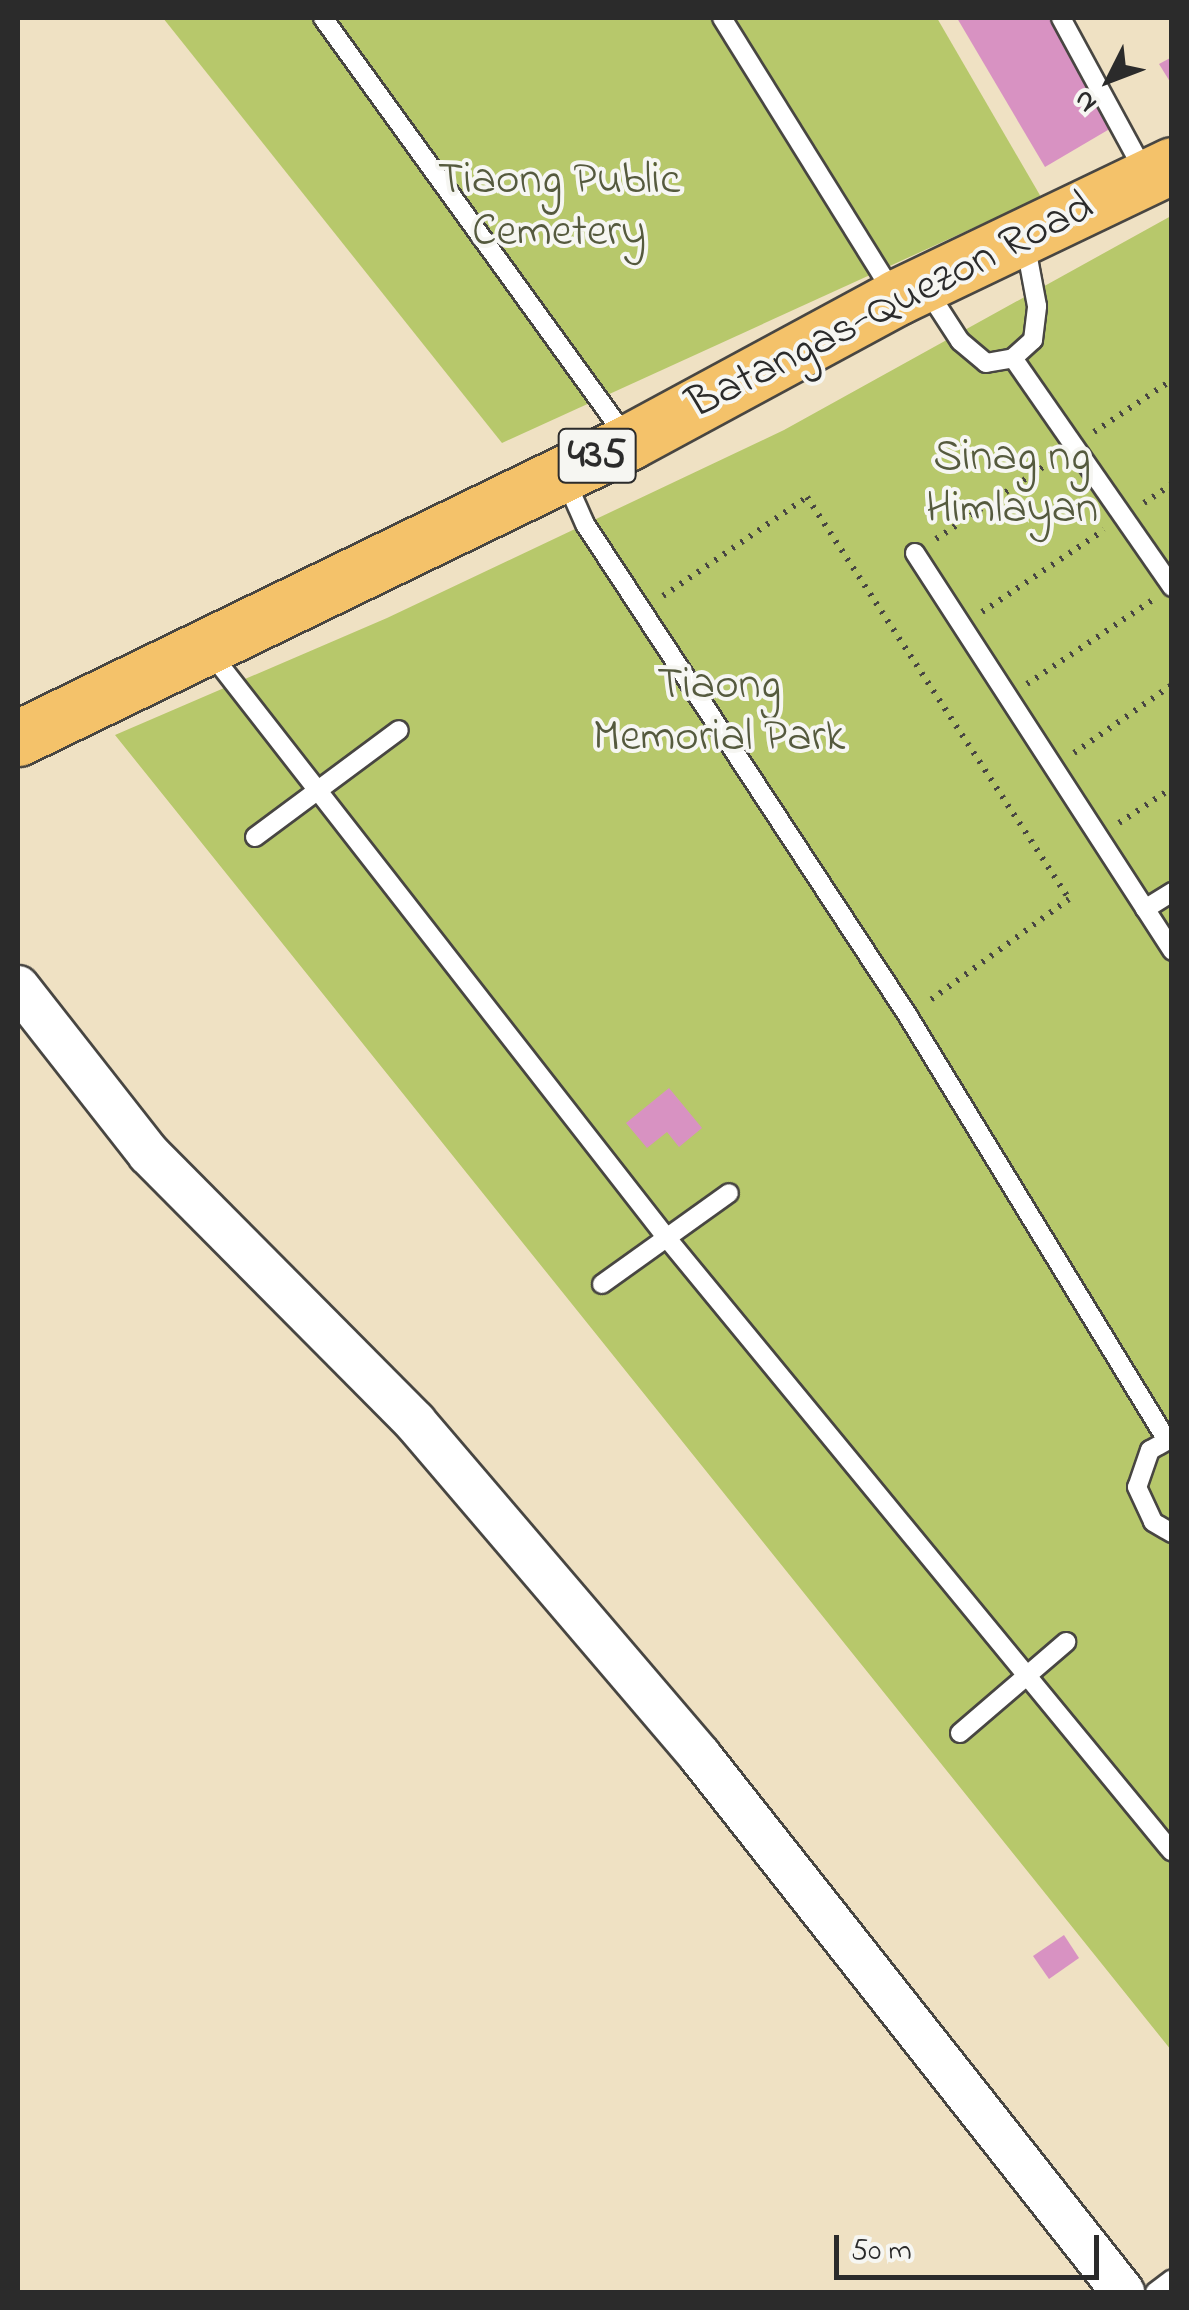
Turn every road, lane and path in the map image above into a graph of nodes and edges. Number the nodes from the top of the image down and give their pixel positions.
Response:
1 (323, 18) edge
2 (722, 18) edge
3 (1062, 18) edge
4 (1159, 172) edge
5 (1024, 237) junction
6 (910, 291) junction
7 (1012, 358) junction
8 (1172, 380) edge
9 (629, 442) junction
10 (1074, 446) junction
11 (561, 472) junction
12 (1172, 484) edge
13 (1123, 517) junction
14 (916, 553) joint
15 (1172, 587) edge
16 (642, 611) junction
17 (962, 626) junction
18 (204, 646) junction
19 (1172, 685) edge
20 (1008, 697) junction
21 (399, 730) dead end
22 (18, 738) edge
23 (1053, 768) junction
24 (321, 788) junction
25 (1172, 788) edge
26 (255, 837) dead end
27 (1098, 837) junction
28 (1172, 892) edge
29 (1145, 909) junction
30 (1172, 951) edge
31 (18, 987) edge
32 (908, 1016) junction
33 (729, 1193) dead end
34 (666, 1237) junction
35 (602, 1284) dead end
36 (1169, 1438) edge
37 (1172, 1532) edge
38 (1066, 1642) dead end
39 (1026, 1674) junction
40 (960, 1733) dead end
41 (1172, 1852) edge
42 (1172, 2279) edge
43 (1124, 2292) edge
44 (1155, 2292) edge

1 - 9 lane
2 - 6 lane
3 - 4 lane
4 - 5 main road, Batangas-Quezon Road / 435
5 - 6 main road, Batangas-Quezon Road / 435
5 - 7 lane
6 - 7 lane
6 - 9 main road, Batangas-Quezon Road / 435
7 - 10 lane
8 - 10 path
9 - 11 main road, Batangas-Quezon Road / 435
10 - 13 lane
10 - 14 path
11 - 16 lane
11 - 18 main road, Batangas-Quezon Road / 435
12 - 13 path
13 - 15 lane
13 - 17 path
14 - 17 lane
15 - 20 path
16 - 32 lane
16 - 32 path
17 - 20 lane
18 - 22 main road, Batangas-Quezon Road / 435
18 - 24 lane
19 - 23 path
20 - 23 lane
21 - 24 lane
23 - 27 lane
24 - 26 lane
24 - 34 lane
25 - 27 path
27 - 29 lane
28 - 29 lane
29 - 30 lane
31 - 43 street
32 - 36 lane
33 - 34 lane
34 - 35 lane
34 - 39 lane
36 - 37 lane
38 - 39 lane
39 - 40 lane
39 - 41 lane
42 - 44 lane

